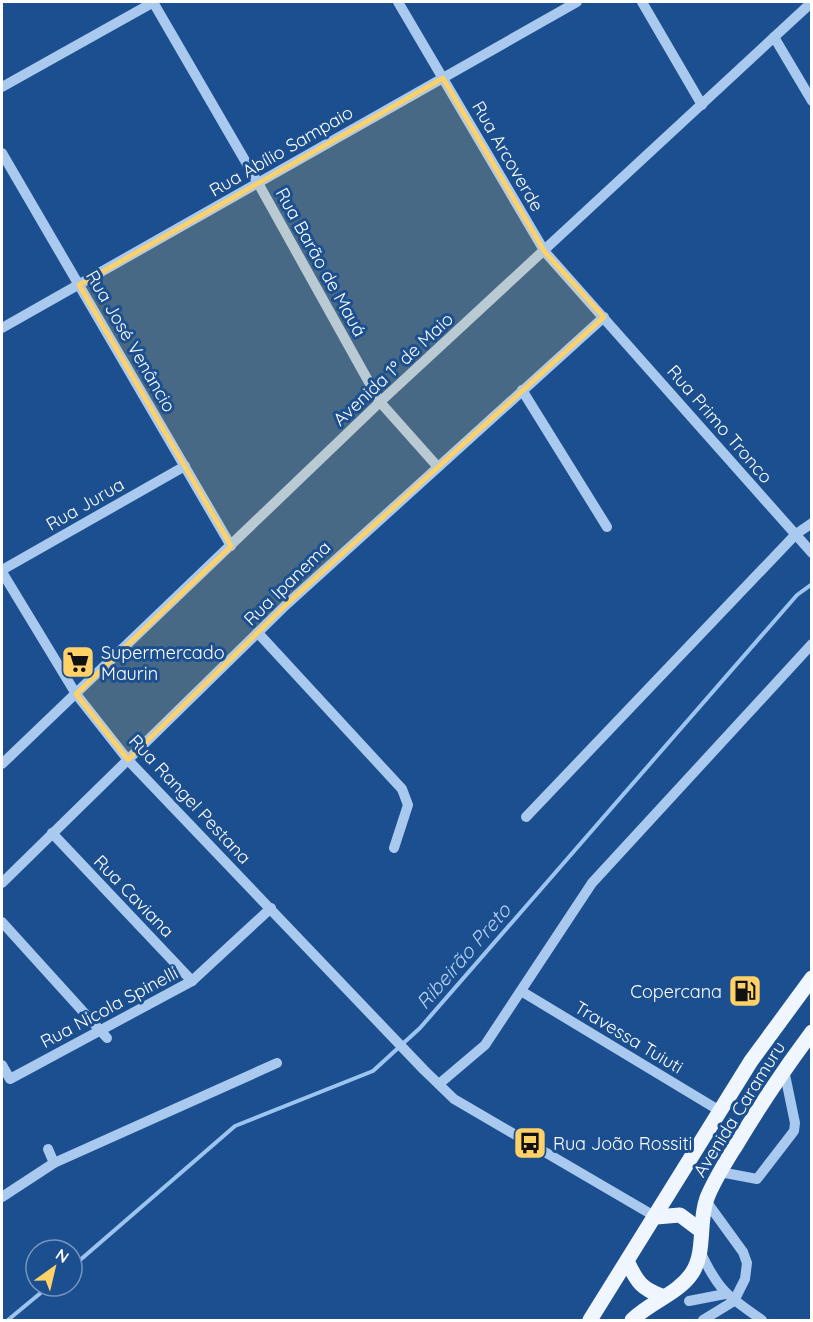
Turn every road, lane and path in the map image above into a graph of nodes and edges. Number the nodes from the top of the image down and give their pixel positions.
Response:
1 (153, 2) edge
2 (398, 2) edge
3 (577, 2) edge
4 (642, 2) edge
5 (812, 2) edge
6 (774, 37) junction
7 (442, 78) junction
8 (2, 87) edge
9 (812, 101) edge
10 (702, 105) junction
11 (2, 153) edge
12 (258, 183) junction
13 (544, 252) junction
14 (79, 285) junction
15 (604, 317) junction
16 (2, 328) edge
17 (522, 390) junction
18 (380, 402) junction
19 (185, 466) junction
20 (437, 466) junction
21 (812, 523) edge
22 (607, 527) dead end
23 (796, 534) junction
24 (231, 546) junction
25 (810, 552) edge
26 (2, 571) edge
27 (258, 633) junction
28 (812, 644) edge
29 (76, 694) junction
30 (128, 760) junction
31 (2, 764) edge
32 (526, 816) dead end
33 (52, 834) junction
34 (394, 848) dead end
35 (2, 883) edge
36 (271, 908) junction
37 (2, 922) edge
38 (812, 978) edge
39 (192, 981) junction
40 (521, 992) junction
41 (812, 1032) edge
42 (104, 1033) junction
43 (277, 1063) dead end
44 (2, 1065) edge
45 (784, 1070) junction
46 (439, 1084) junction
47 (720, 1111) junction
48 (48, 1149) dead end
49 (54, 1163) junction
50 (720, 1172) junction
51 (2, 1197) edge
52 (706, 1201) junction
53 (656, 1217) junction
54 (700, 1230) junction
55 (700, 1250) junction
56 (627, 1263) junction
57 (662, 1296) junction
58 (729, 1298) junction
59 (689, 1301) dead end
60 (590, 1320) edge
61 (632, 1320) edge
62 (703, 1320) edge
63 (762, 1320) edge

1 - 8 street
1 - 12 street, Rua Barão de Mauá
2 - 7 street, Rua Arcoverde
3 - 7 street, Rua Abílio Sampaio
4 - 10 street
5 - 6 street, Avenida 1º de Maio
6 - 9 street
6 - 10 street, Avenida 1º de Maio
7 - 12 street, Rua Abílio Sampaio
7 - 13 street, Rua Arcoverde
10 - 13 street, Avenida 1º de Maio
11 - 14 street, Rua José Venâncio
12 - 14 street, Rua Abílio Sampaio
12 - 18 street, Rua Barão de Mauá
13 - 15 street, Rua Arcoverde
13 - 18 street, Avenida 1º de Maio
14 - 16 street, Rua Abílio Sampaio
14 - 19 street, Rua José Venâncio
15 - 17 street, Rua Ipanema
15 - 23 street, Rua Primo Tronco
17 - 20 street, Rua Ipanema
17 - 22 street
18 - 20 street, Rua Barão de Mauá
18 - 24 street, Avenida 1º de Maio
19 - 24 street, Rua José Venâncio
19 - 26 street, Rua Jurua
20 - 27 street, Rua Ipanema
21 - 23 street
23 - 25 street, Rua Primo Tronco
23 - 32 street
24 - 29 street, Avenida 1º de Maio
26 - 29 street, Rua Rangel Pestana
27 - 30 street, Rua Ipanema
27 - 34 street
28 - 40 street
29 - 30 street, Rua Rangel Pestana
29 - 31 street, Avenida 1º de Maio
30 - 33 street, Rua Ipanema
30 - 36 street, Rua Rangel Pestana
33 - 35 street, Rua Ipanema
33 - 39 street, Rua Caviana
36 - 39 street, Rua Nicola Spinelli
36 - 46 street, Rua Rangel Pestana
37 - 42 street
38 - 47 main road, Avenida Caramuru
39 - 42 street, Rua Nicola Spinelli
40 - 46 street
40 - 47 street, Travessa Tuiuti
41 - 45 main road, Avenida Caramuru
42 - 44 street, Rua Nicola Spinelli
43 - 49 street
45 - 50 main road, Avenida Caramuru
45 - 50 street
46 - 53 street
47 - 53 main road, Avenida Caramuru
48 - 49 street
49 - 51 street
50 - 52 main road, Avenida Caramuru
52 - 54 main road, Avenida Caramuru
52 - 58 street
53 - 54 main road
53 - 56 main road, Avenida Caramuru
54 - 55 main road, Avenida Caramuru
55 - 57 main road, Avenida Caramuru
55 - 58 street
56 - 57 main road
56 - 60 main road, Avenida Caramuru
57 - 61 main road, Avenida Caramuru
58 - 59 street
58 - 62 street
58 - 63 street

